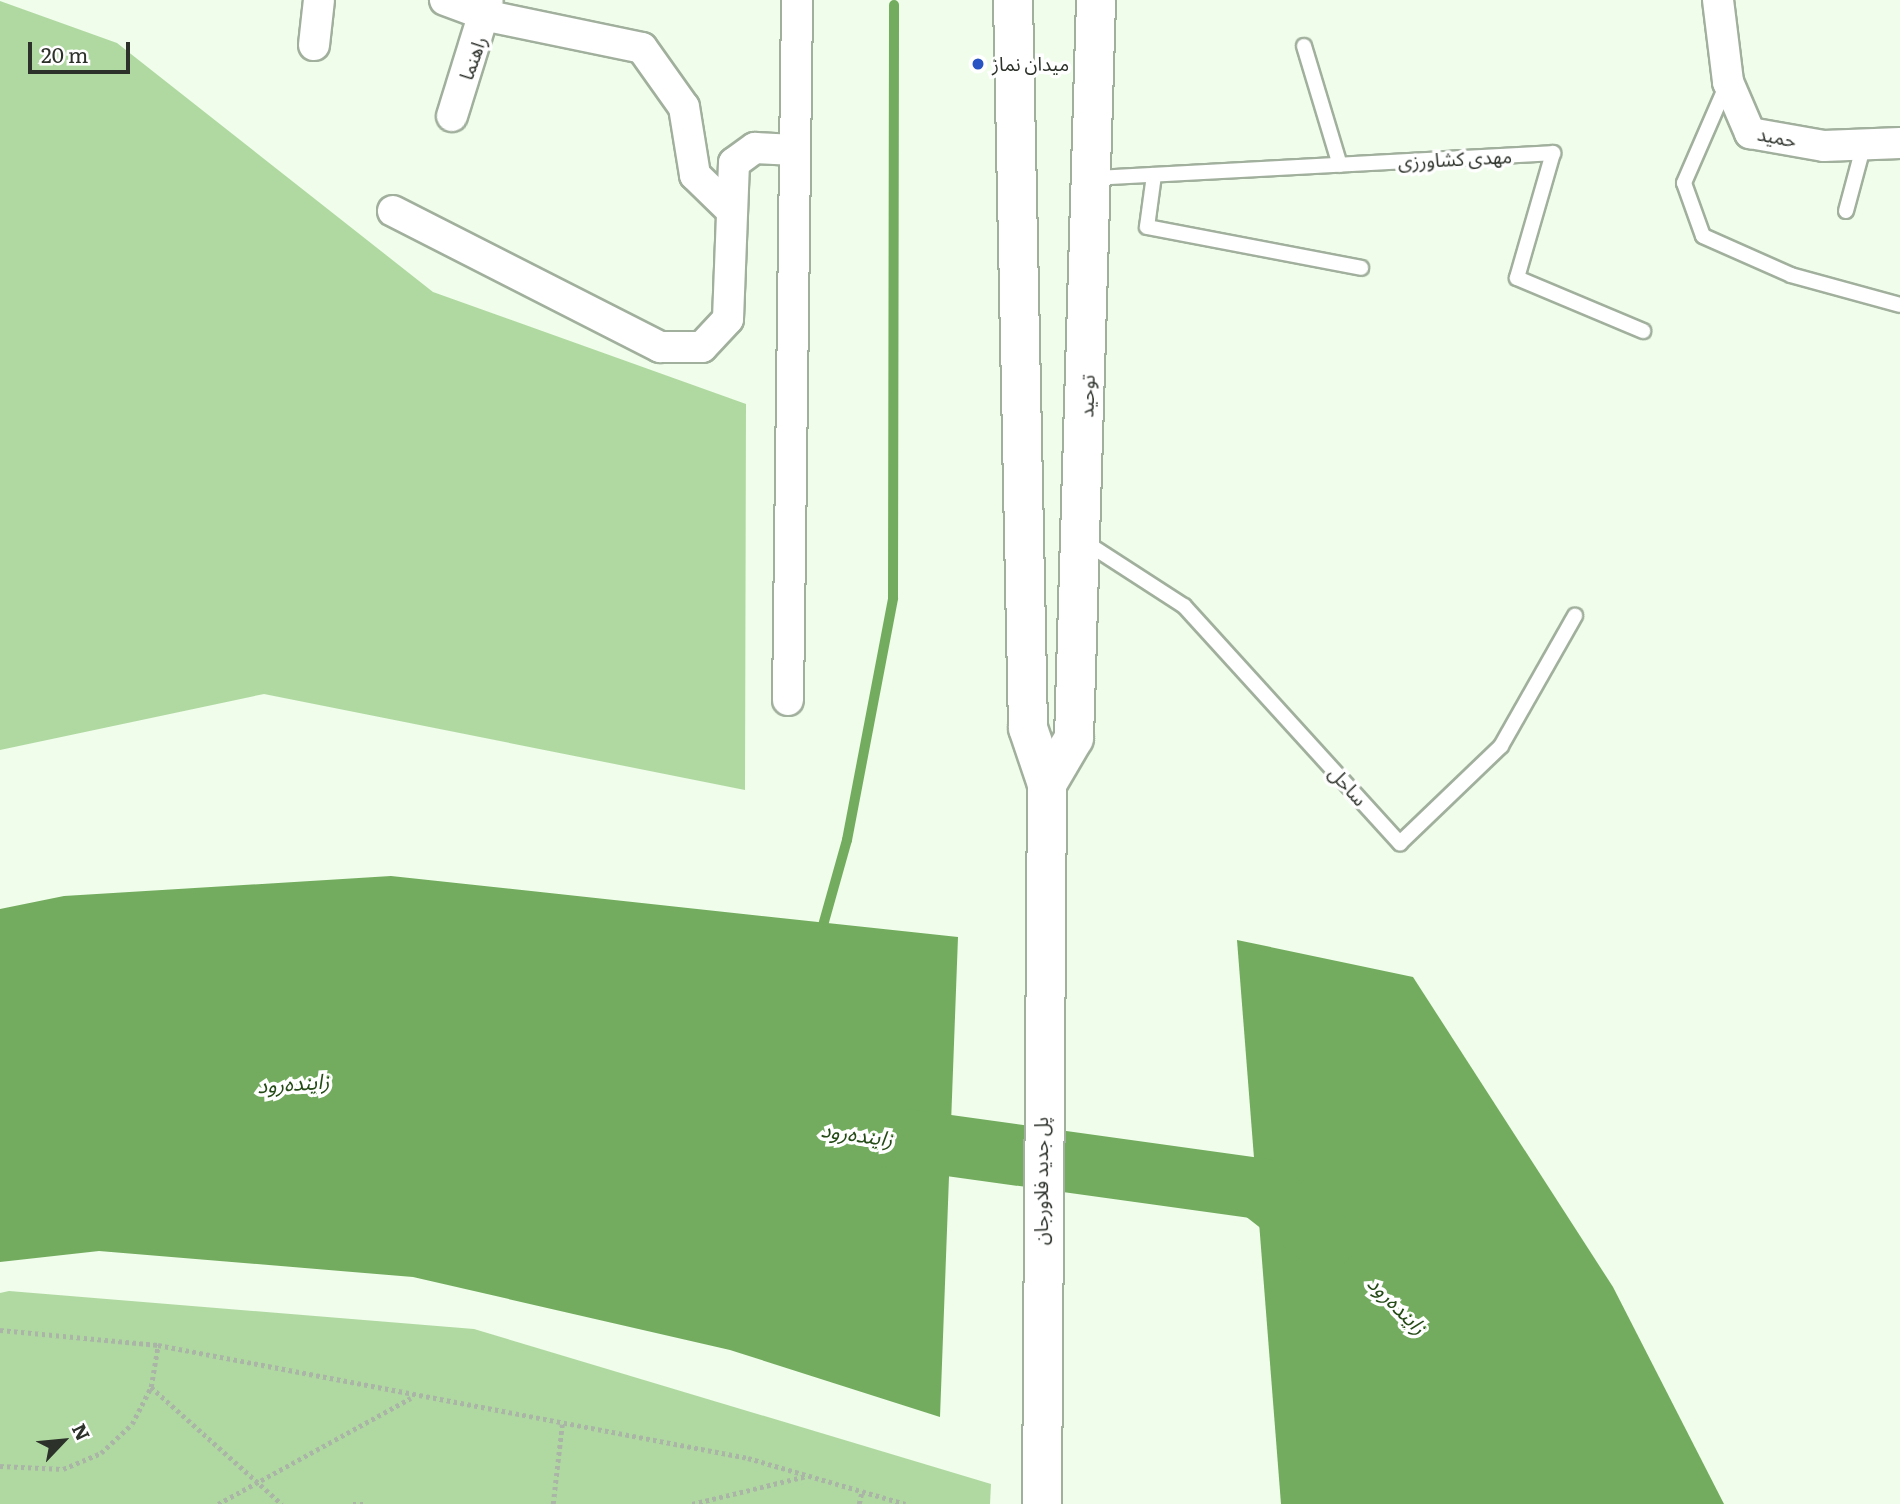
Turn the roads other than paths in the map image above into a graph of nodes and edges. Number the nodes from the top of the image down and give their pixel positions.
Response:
1 (319, 0) edge
2 (445, 0) edge
3 (797, 0) edge
4 (1013, 0) edge
5 (1096, 0) edge
6 (1718, 0) edge
7 (488, 8) edge
8 (314, 46) dead end
9 (1304, 46) dead end
10 (1728, 82) junction
11 (452, 116) dead end
12 (1864, 144) junction
13 (1900, 144) edge
14 (795, 150) junction
15 (1340, 165) junction
16 (1154, 175) junction
17 (1093, 178) junction
18 (730, 209) junction
19 (393, 211) dead end
20 (1846, 211) dead end
21 (1360, 268) dead end
22 (1900, 305) edge
23 (1643, 331) dead end
24 (1081, 539) junction
25 (1575, 616) dead end
26 (788, 700) dead end
27 (1047, 784) junction
28 (1041, 933) joint
29 (1042, 1504) edge

1 - 8 street
2 - 7 street
3 - 14 street
4 - 27 main road, توحید
5 - 17 main road, توحید
6 - 10 street, حمید
7 - 11 street, راهنما
7 - 18 street
9 - 15 lane
10 - 12 street, حمید
10 - 22 lane
12 - 13 street, حمید
12 - 20 lane
14 - 18 street
14 - 26 street
15 - 16 lane, مهدی کشاورزی
15 - 23 lane, مهدی کشاورزی
16 - 17 lane, مهدی کشاورزی
16 - 21 lane
17 - 24 main road, توحید
18 - 19 street
24 - 25 lane, ساحل
24 - 27 main road, توحید
27 - 28 main road, توحید
28 - 29 main road, پل جدید فلاورجان

